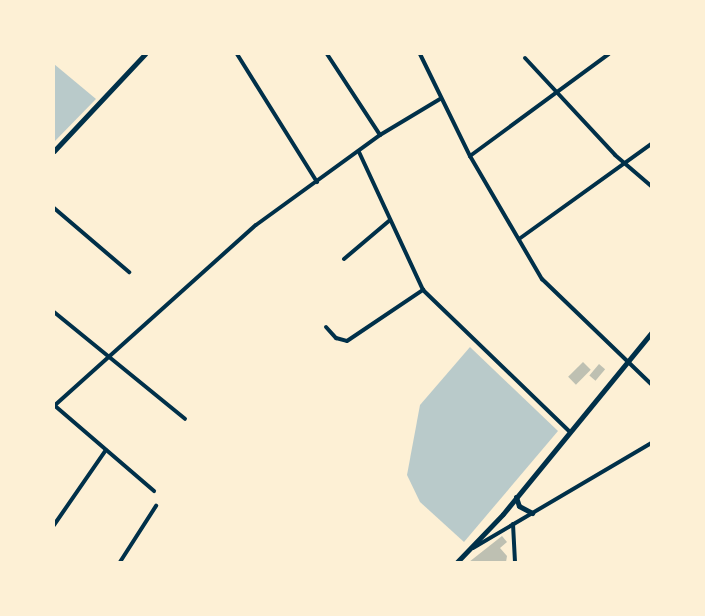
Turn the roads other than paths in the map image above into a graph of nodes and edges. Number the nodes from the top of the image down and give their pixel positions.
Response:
1 (145, 54) edge
2 (237, 54) edge
3 (328, 54) edge
4 (420, 54) edge
5 (609, 54) edge
6 (525, 58) dead end
7 (557, 92) junction
8 (440, 99) junction
9 (380, 135) junction
10 (651, 144) edge
11 (54, 151) edge
12 (359, 152) junction
13 (470, 156) junction
14 (624, 163) junction
15 (317, 182) junction
16 (651, 186) edge
17 (54, 208) edge
18 (390, 220) junction
19 (519, 239) junction
20 (344, 259) dead end
21 (129, 272) dead end
22 (423, 290) junction
23 (54, 312) edge
24 (326, 327) dead end
25 (651, 333) edge
26 (107, 358) junction
27 (626, 364) junction
28 (651, 384) edge
29 (54, 406) edge
30 (186, 419) dead end
31 (570, 432) junction
32 (651, 443) edge
33 (106, 450) junction
34 (154, 491) dead end
35 (516, 497) junction
36 (156, 506) dead end
37 (532, 513) junction
38 (514, 524) junction
39 (54, 525) edge
40 (473, 548) junction
41 (120, 562) edge
42 (457, 562) edge
43 (515, 562) edge

1 - 11 street
2 - 15 street
3 - 9 street
4 - 8 street
5 - 7 street
6 - 7 street
7 - 13 street
7 - 14 street
8 - 9 street
8 - 13 street
9 - 12 street
10 - 14 street
12 - 15 street
12 - 18 street
13 - 19 street
14 - 16 street
14 - 19 street
15 - 26 street
17 - 21 street
18 - 20 street
18 - 22 street
19 - 27 street
22 - 24 street
22 - 31 street
23 - 26 street
25 - 27 main road
26 - 29 street
26 - 30 street
27 - 28 street
27 - 31 main road
29 - 33 street
31 - 35 main road
32 - 37 street
33 - 34 street
33 - 39 street
35 - 37 main road
35 - 40 main road
36 - 41 street
37 - 38 street
38 - 40 street
38 - 43 street
40 - 42 main road

